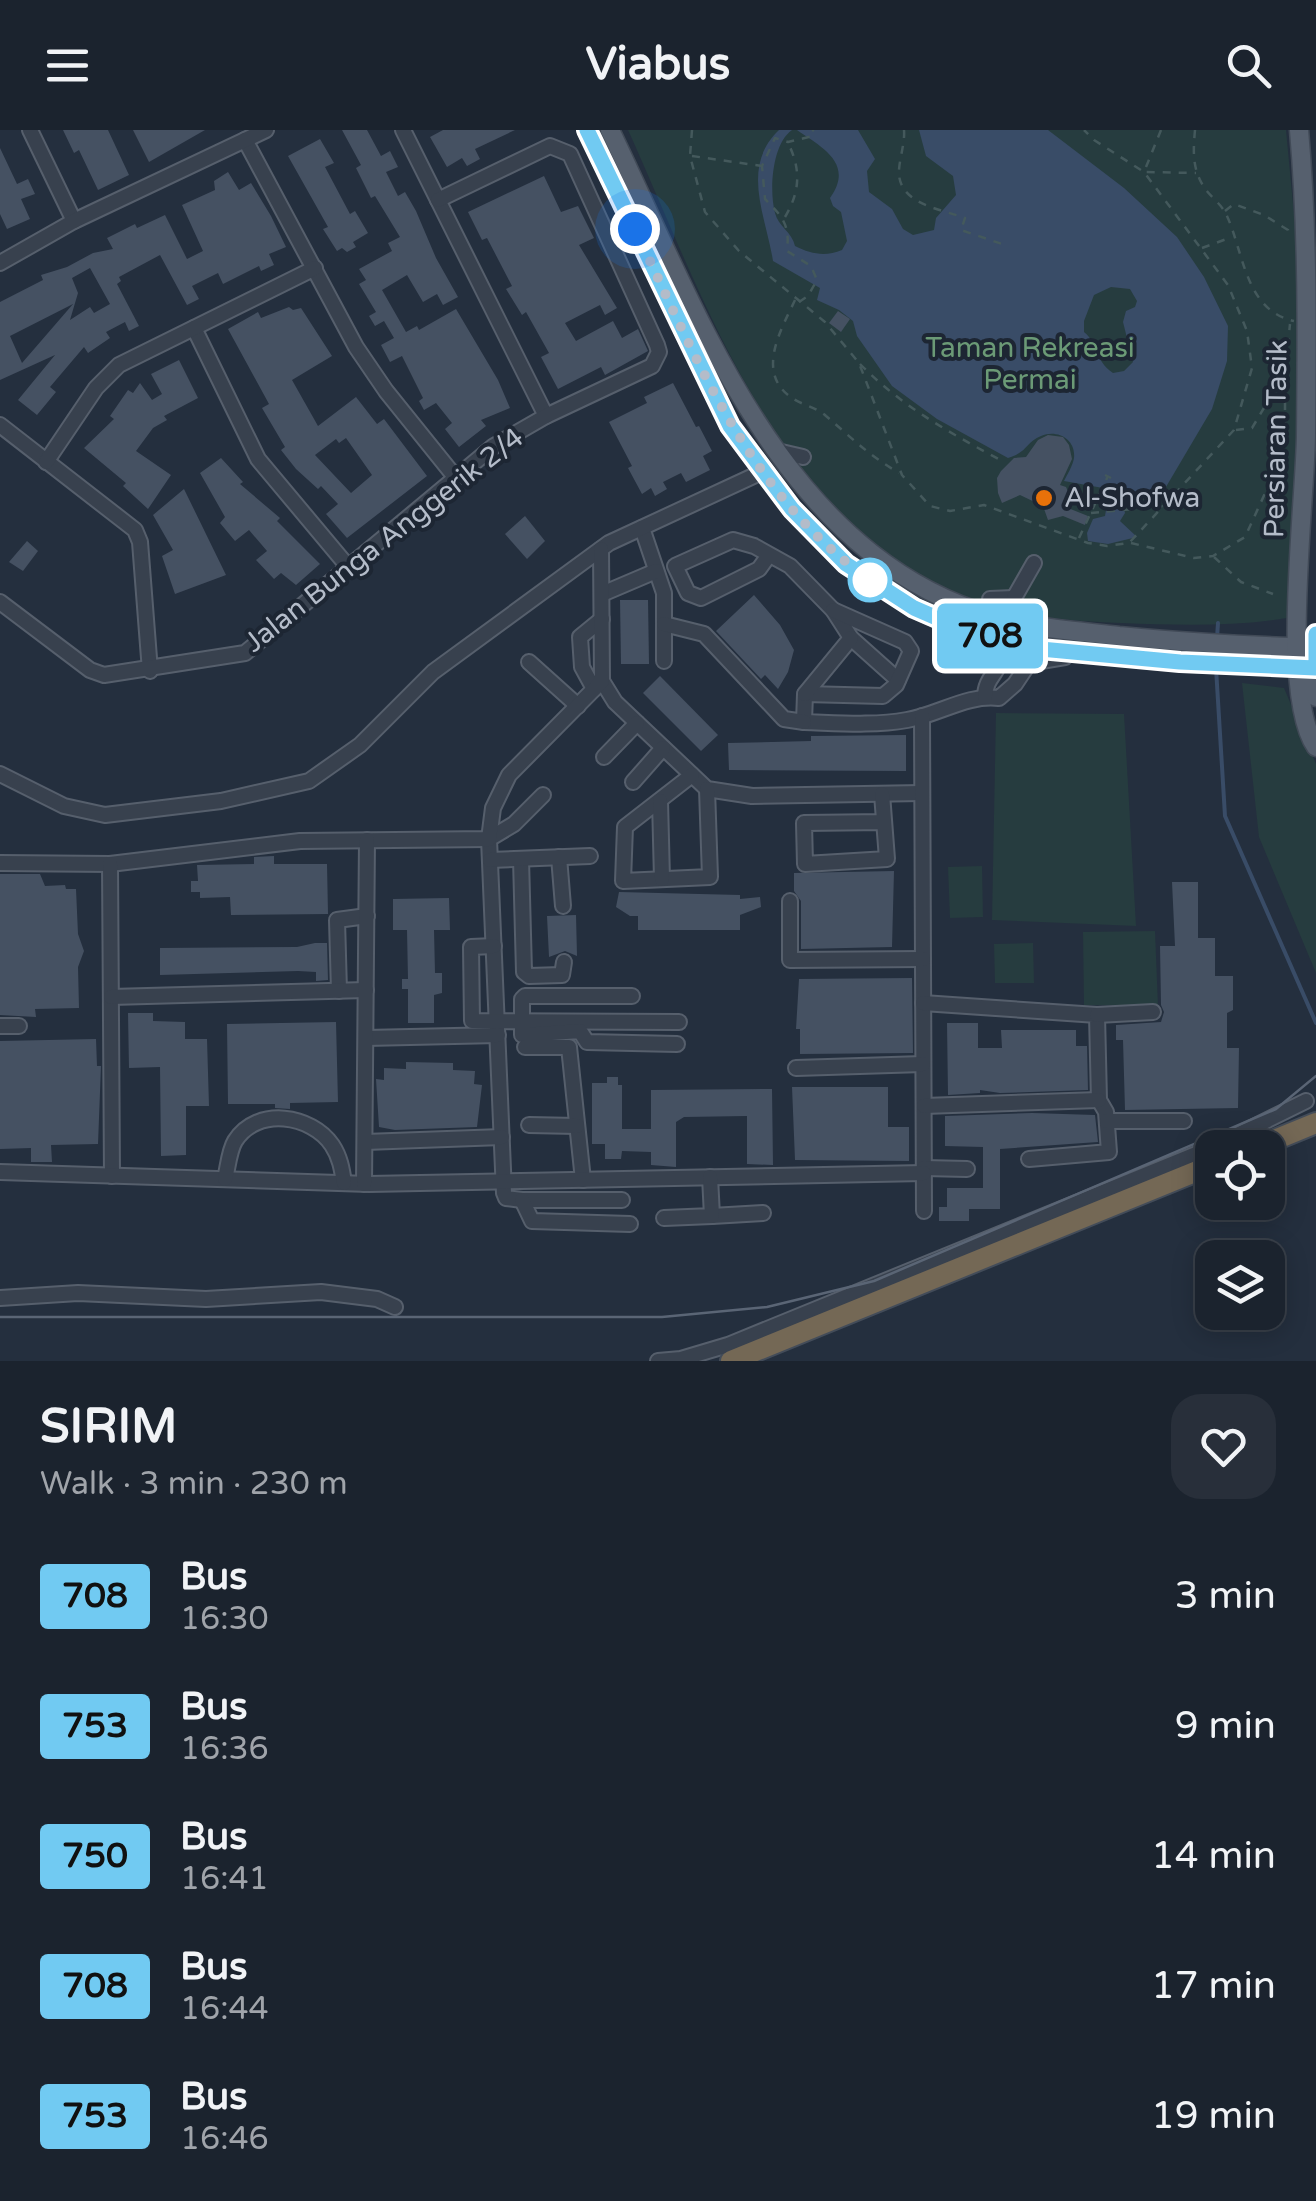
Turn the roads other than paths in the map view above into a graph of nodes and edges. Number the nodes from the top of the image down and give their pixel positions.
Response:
1 (30, 130) edge
2 (266, 130) edge
3 (403, 130) edge
4 (587, 130) edge
5 (610, 130) edge
6 (1299, 130) edge
7 (245, 140) junction
8 (438, 200) junction
9 (1311, 217) edge
10 (74, 221) junction
11 (0, 262) edge
12 (316, 268) junction
13 (194, 328) junction
14 (546, 416) junction
15 (0, 425) edge
16 (1311, 441) edge
17 (776, 450) junction
18 (802, 457) dead end
19 (46, 462) junction
20 (762, 472) junction
21 (456, 478) junction
22 (642, 528) junction
23 (601, 549) junction
24 (769, 556) junction
25 (1034, 563) dead end
26 (350, 569) junction
27 (656, 571) junction
28 (602, 594) junction
29 (1014, 598) junction
30 (990, 599) dead end
31 (0, 602) edge
32 (1298, 607) junction
33 (833, 610) junction
34 (602, 620) junction
35 (1008, 620) junction
36 (664, 624) junction
37 (960, 628) junction
38 (1316, 636) edge
39 (850, 638) junction
40 (1253, 647) junction
41 (1310, 647) edge
42 (1106, 656) junction
43 (664, 661) dead end
44 (529, 662) dead end
45 (1310, 667) edge
46 (150, 670) junction
47 (898, 680) junction
48 (598, 685) junction
49 (805, 694) junction
50 (883, 696) junction
51 (985, 696) junction
52 (1316, 697) edge
53 (578, 706) junction
54 (922, 716) junction
55 (890, 721) junction
56 (804, 722) junction
57 (637, 723) junction
58 (1316, 747) edge
59 (663, 748) junction
60 (604, 756) dead end
61 (0, 774) edge
62 (692, 775) junction
63 (633, 782) dead end
64 (707, 788) junction
65 (922, 793) junction
66 (882, 794) junction
67 (543, 795) dead end
68 (660, 801) junction
69 (884, 822) junction
70 (488, 839) junction
71 (367, 840) junction
72 (590, 856) dead end
73 (559, 858) junction
74 (521, 859) junction
75 (490, 860) junction
76 (0, 863) edge
77 (110, 864) junction
78 (662, 879) junction
79 (790, 901) dead end
80 (563, 906) dead end
81 (367, 916) junction
82 (494, 946) junction
83 (923, 959) junction
84 (564, 962) dead end
85 (339, 990) junction
86 (366, 990) junction
87 (632, 996) dead end
88 (111, 997) junction
89 (923, 1003) junction
90 (1153, 1012) dead end
91 (1097, 1015) junction
92 (523, 1021) junction
93 (679, 1022) dead end
94 (0, 1026) edge
95 (19, 1026) dead end
96 (498, 1028) junction
97 (366, 1038) junction
98 (678, 1044) dead end
99 (525, 1048) dead end
100 (923, 1064) junction
101 (796, 1068) dead end
102 (1099, 1100) junction
103 (1306, 1102) dead end
104 (924, 1106) junction
105 (1107, 1122) junction
106 (1184, 1122) dead end
107 (1312, 1124) edge
108 (529, 1125) dead end
109 (577, 1126) junction
110 (1285, 1135) edge
111 (502, 1136) junction
112 (365, 1142) junction
113 (1029, 1159) dead end
114 (968, 1169) dead end
115 (924, 1170) junction
116 (0, 1172) edge
117 (1195, 1172) edge
118 (112, 1176) junction
119 (710, 1177) junction
120 (224, 1179) junction
121 (583, 1180) junction
122 (504, 1181) junction
123 (344, 1183) junction
124 (364, 1184) junction
125 (522, 1200) junction
126 (622, 1200) dead end
127 (924, 1211) dead end
128 (763, 1213) dead end
129 (712, 1216) junction
130 (664, 1218) dead end
131 (630, 1224) dead end
132 (0, 1298) edge
133 (395, 1307) dead end
134 (658, 1361) edge
135 (731, 1361) edge

1 - 10 street
2 - 7 street
3 - 8 street
4 - 20 main road
5 - 17 main road
6 - 9 main road, Persiaran Tasik
7 - 10 street
7 - 12 street
8 - 14 street
8 - 14 street, Jalan Bunga Anggerik 2/4
9 - 16 main road, Persiaran Tasik
10 - 11 street
12 - 13 street
12 - 21 street
13 - 19 street
13 - 26 street
14 - 21 street, Jalan Bunga Anggerik 2/4
15 - 19 street
16 - 32 main road, Persiaran Tasik
17 - 18 street
17 - 35 main road
19 - 46 street
20 - 22 street
20 - 37 main road
21 - 26 street, Jalan Bunga Anggerik 2/4
22 - 23 street
22 - 27 street
23 - 28 street
23 - 61 street
24 - 24 street
24 - 33 street
25 - 29 street
26 - 46 street, Jalan Bunga Anggerik 2/4
27 - 28 street
27 - 36 street
28 - 34 street
29 - 30 street
29 - 35 street
31 - 46 street, Jalan Bunga Anggerik 2/4
32 - 40 main road
32 - 41 main road, Persiaran Tasik
33 - 39 street
33 - 47 street
34 - 48 street
34 - 48 street
35 - 40 main road
36 - 43 street
36 - 56 street
37 - 42 main road
37 - 51 street
38 - 41 main road, Persiaran Tasik
39 - 47 street
39 - 49 street
40 - 41 main road
41 - 45 main road, Persiaran Tasik
42 - 45 main road
42 - 51 street
44 - 53 street
45 - 52 main road, Persiaran Tasik
45 - 58 main road, Persiaran Tasik
47 - 50 street
48 - 53 street
48 - 57 street
49 - 50 street
49 - 56 street
50 - 55 street
51 - 54 street
53 - 70 street
54 - 55 street
54 - 65 street
55 - 56 street
57 - 59 street
57 - 60 street
59 - 62 street
59 - 63 street
62 - 64 street
62 - 68 street
64 - 66 street
64 - 78 street
65 - 66 street
65 - 83 street
66 - 69 street
67 - 70 street
68 - 78 street
68 - 78 street
69 - 69 street
70 - 71 street
70 - 75 street
71 - 77 street
71 - 81 street
72 - 73 street
73 - 74 street
73 - 80 street
74 - 75 street
74 - 84 street
75 - 82 street
76 - 77 street
77 - 88 street
79 - 83 street
81 - 85 street
81 - 86 street
82 - 96 street
82 - 96 street
83 - 89 street
85 - 86 street
85 - 88 street
86 - 97 street
87 - 92 street
88 - 118 street
89 - 91 street
89 - 100 street
90 - 91 street
91 - 102 street
92 - 93 street
92 - 96 street
92 - 98 street
94 - 95 street
96 - 97 street
96 - 111 street
97 - 112 street
99 - 109 street
100 - 101 street
100 - 104 street
102 - 104 street
102 - 105 street
103 - 134 street
104 - 115 street
105 - 106 street
105 - 113 street
107 - 110 highway
108 - 109 street
109 - 121 street
111 - 112 street
111 - 122 street
112 - 124 street
114 - 115 street
115 - 119 street
115 - 127 street
116 - 118 street
117 - 135 highway
118 - 120 street
119 - 121 street
119 - 129 street
120 - 123 street
120 - 123 street
121 - 122 street
122 - 124 street
122 - 125 street
123 - 124 street
125 - 126 street
125 - 131 street
128 - 129 street
129 - 130 street
132 - 133 street

